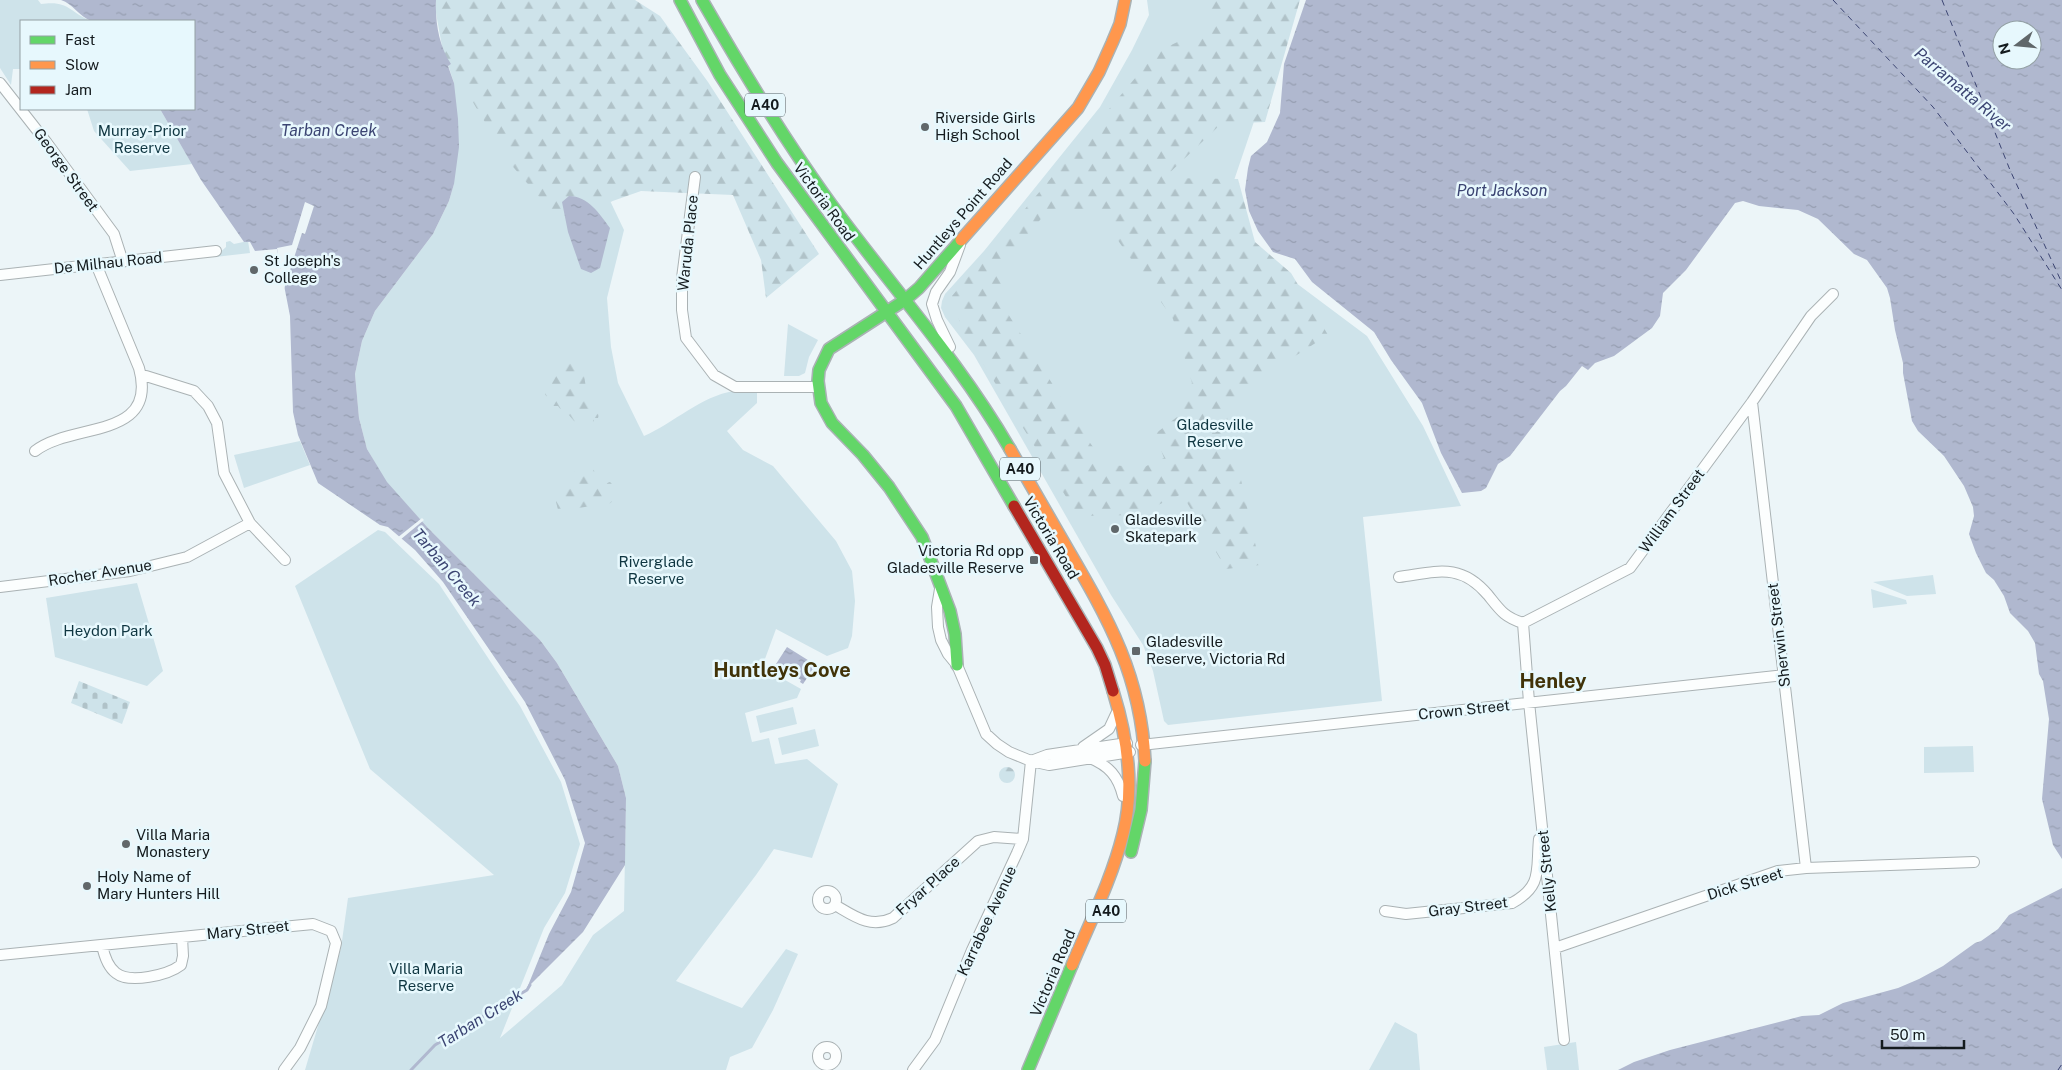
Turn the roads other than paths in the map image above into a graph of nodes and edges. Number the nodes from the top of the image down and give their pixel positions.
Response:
1 (680, 0) edge
2 (702, 0) edge
3 (1126, 0) edge
4 (0, 83) edge
5 (20, 109) edge
6 (21, 110) edge
7 (695, 176) dead end
8 (963, 237) junction
9 (216, 251) dead end
10 (123, 262) junction
11 (96, 264) junction
12 (0, 275) edge
13 (1834, 294) dead end
14 (905, 300) junction
15 (887, 311) junction
16 (144, 376) junction
17 (968, 382) junction
18 (816, 387) junction
19 (1752, 402) junction
20 (34, 450) dead end
21 (250, 524) junction
22 (286, 560) dead end
23 (1399, 578) dead end
24 (0, 587) edge
25 (1523, 623) junction
26 (957, 664) joint
27 (1784, 674) junction
28 (1110, 681) junction
29 (1529, 702) junction
30 (1144, 745) junction
31 (1126, 748) junction
32 (1078, 750) junction
33 (1090, 758) junction
34 (1031, 761) junction
35 (1127, 814) junction
36 (1541, 815) junction
37 (1023, 839) junction
38 (1974, 862) dead end
39 (1806, 868) junction
40 (834, 905) dead end
41 (1385, 911) dead end
42 (182, 937) junction
43 (102, 945) junction
44 (1555, 948) junction
45 (0, 955) edge
46 (1564, 1040) dead end
47 (284, 1070) edge
48 (913, 1070) edge
49 (1028, 1070) edge
50 (1041, 1070) edge

1 - 15 main road, Victoria Road / A40
2 - 14 main road, Victoria Road / A40
3 - 8 main road, Huntleys Point Road
4 - 5 street, George Street
6 - 10 street, George Street
7 - 18 street, Waruda Place
8 - 14 main road, Huntleys Point Road
8 - 17 street
9 - 10 street, De Milhau Road
10 - 11 street, De Milhau Road
11 - 12 street, De Milhau Road
11 - 16 street
13 - 19 street, William Street
14 - 15 main road, Huntleys Point Road
14 - 17 main road, Victoria Road / A40
15 - 18 main road, Huntleys Point Road
15 - 28 main road, Victoria Road / A40
16 - 20 street
16 - 21 street
17 - 30 main road, Victoria Road / A40
18 - 26 main road
19 - 25 street, William Street
19 - 27 street, Sherwin Street
21 - 22 street
21 - 24 street, Rocher Avenue
23 - 25 street
25 - 29 street
26 - 34 street
27 - 29 street, Crown Street
27 - 39 street, Sherwin Street
28 - 31 main road, Victoria Road / A40
28 - 32 street
29 - 30 street, Crown Street
29 - 36 street, Kelly Street
30 - 31 street, Crown Street
30 - 50 main road, Victoria Road / A40
31 - 32 street
31 - 33 street
31 - 35 main road, Victoria Road / A40
32 - 34 street
33 - 34 street
33 - 35 street
34 - 37 street, Karrabee Avenue
35 - 49 main road, Victoria Road / A40
36 - 41 street, Gray Street
36 - 44 street, Kelly Street
37 - 40 street, Fryar Place
37 - 48 street, Karrabee Avenue
38 - 39 street, Dick Street
39 - 44 street, Dick Street
42 - 43 street, Mary Street
42 - 43 street
42 - 47 street, Mary Street
43 - 45 street, Mary Street
44 - 46 street, Kelly Street

